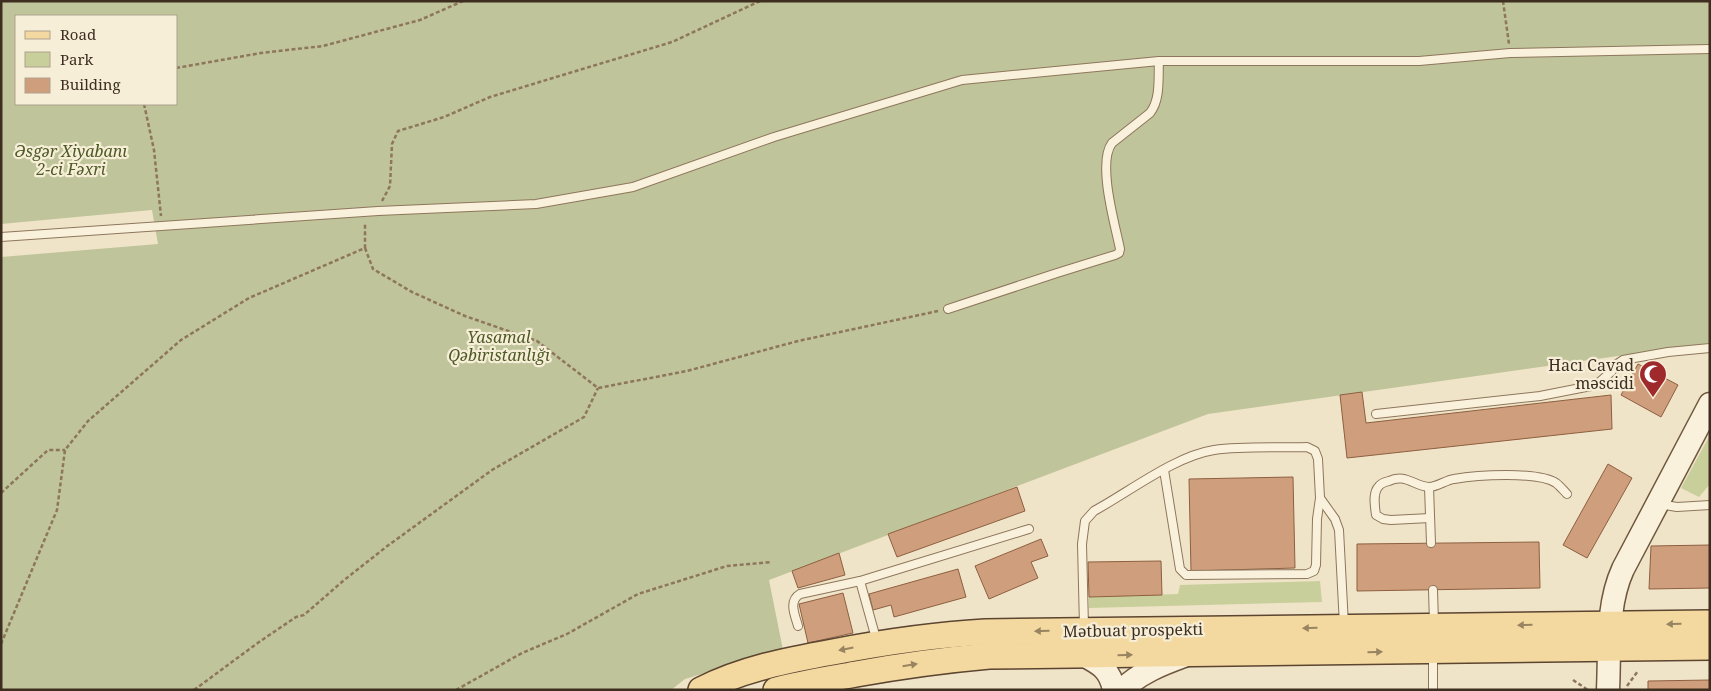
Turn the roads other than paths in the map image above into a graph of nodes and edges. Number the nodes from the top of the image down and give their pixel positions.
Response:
1 (1710, 49) edge
2 (1159, 61) junction
3 (1, 237) edge
4 (948, 309) road end
5 (1710, 348) edge
6 (1710, 404) edge
7 (1376, 414) dead end
8 (1164, 470) junction
9 (1429, 487) junction
10 (1567, 494) dead end
11 (1320, 498) junction
12 (1657, 503) junction
13 (1710, 505) edge
14 (1430, 518) junction
15 (1029, 529) dead end
16 (1431, 543) dead end
17 (860, 581) junction
18 (1433, 590) dead end
19 (1612, 615) junction
20 (1710, 623) edge
21 (798, 626) dead end
22 (1434, 626) junction
23 (1344, 627) junction
24 (1084, 631) junction
25 (877, 644) junction
26 (1710, 647) edge
27 (1610, 649) junction
28 (1433, 651) junction
29 (1190, 654) junction
30 (1083, 656) junction
31 (701, 690) edge
32 (776, 690) edge
33 (1114, 690) edge
34 (1122, 690) edge
35 (1433, 690) edge
36 (1608, 690) edge

1 - 2 lane
2 - 3 lane
2 - 4 lane
5 - 7 lane
6 - 12 main road
8 - 11 lane
8 - 11 lane
8 - 24 lane
9 - 10 lane
9 - 14 lane
9 - 14 lane
11 - 23 lane
12 - 13 lane
12 - 19 main road
14 - 16 lane
15 - 17 lane
17 - 21 lane
17 - 25 lane
18 - 22 lane
20 -> 19 main road, Mətbuat prospekti
19 -> 22 main road, Mətbuat prospekti
19 - 27 main road
22 - 23 main road, Mətbuat prospekti
23 -> 24 main road, Mətbuat prospekti
24 -> 25 main road, Mətbuat prospekti
25 -> 31 main road, Mətbuat prospekti
26 - 27 main road, Mətbuat prospekti
27 - 28 main road, Mətbuat prospekti
27 - 36 main road
29 -> 28 main road, Mətbuat prospekti
28 - 35 lane
30 -> 29 main road, Mətbuat prospekti
29 - 34 main road
32 -> 30 main road, Mətbuat prospekti
30 - 33 main road

